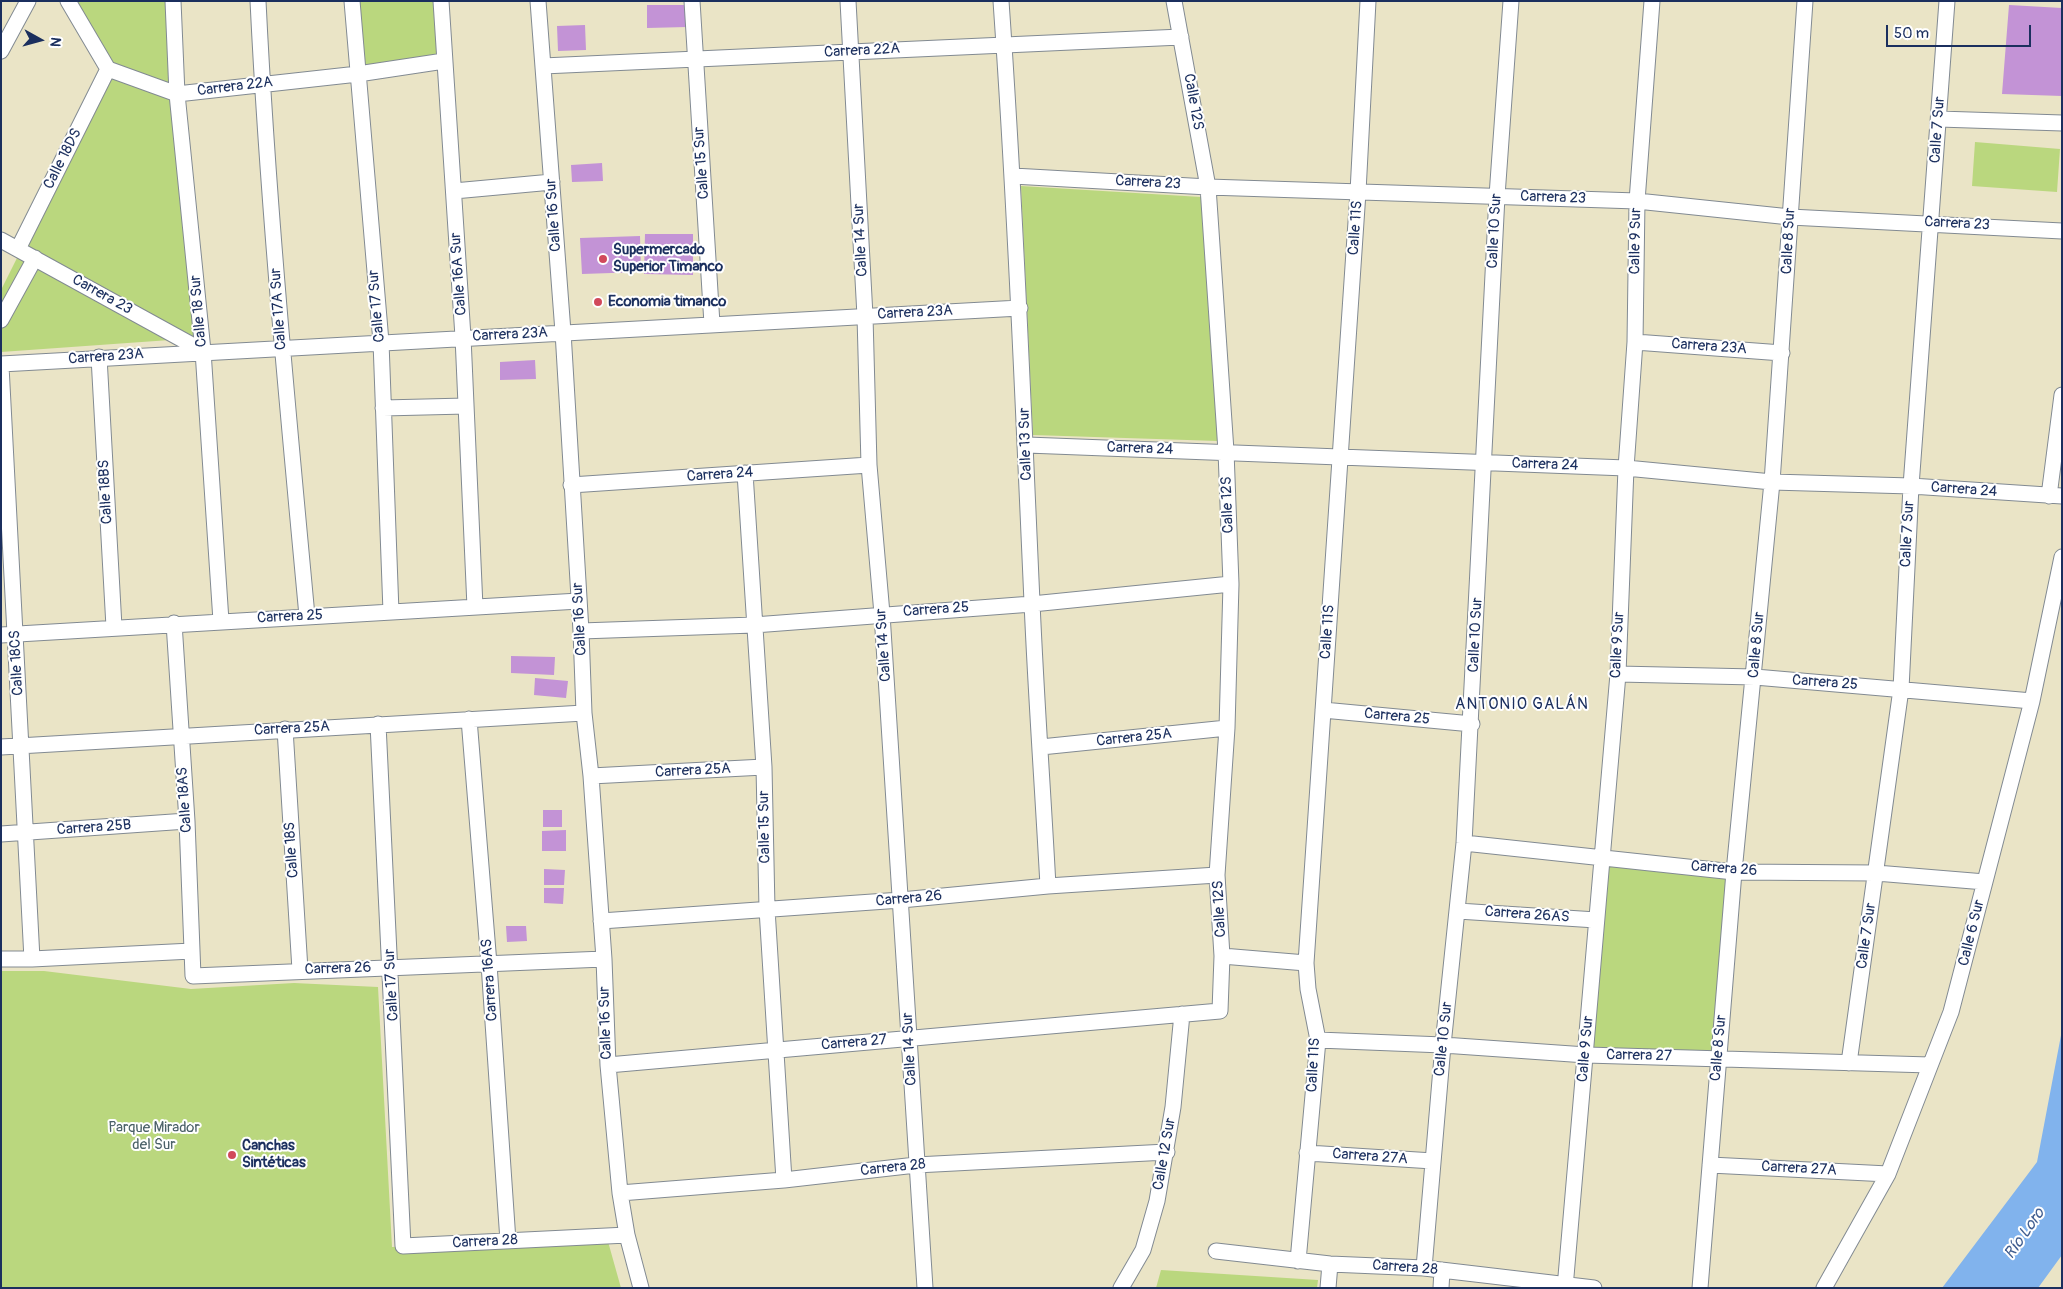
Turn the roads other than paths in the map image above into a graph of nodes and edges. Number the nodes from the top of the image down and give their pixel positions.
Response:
1 (28, 1) edge
2 (68, 1) edge
3 (172, 1) edge
4 (258, 1) edge
5 (352, 1) edge
6 (442, 1) edge
7 (538, 1) edge
8 (692, 1) edge
9 (848, 1) edge
10 (1001, 1) edge
11 (1174, 1) edge
12 (1368, 1) edge
13 (1511, 1) edge
14 (1652, 1) edge
15 (1805, 1) edge
16 (1946, 1) edge
17 (1181, 37) junction
18 (1004, 45) junction
19 (1, 51) edge
20 (850, 52) junction
21 (696, 59) junction
22 (444, 61) junction
23 (543, 66) junction
24 (108, 69) junction
25 (358, 74) junction
26 (262, 83) junction
27 (178, 94) junction
28 (1939, 119) junction
29 (2062, 123) edge
30 (1013, 176) junction
31 (552, 182) junction
32 (1208, 187) junction
33 (454, 191) junction
34 (1358, 192) junction
35 (1497, 196) junction
36 (1637, 201) junction
37 (1790, 217) junction
38 (1932, 223) junction
39 (2062, 230) edge
40 (1, 240) edge
41 (18, 249) junction
42 (35, 258) junction
43 (1020, 308) junction
44 (865, 316) junction
45 (1, 320) edge
46 (712, 324) junction
47 (563, 332) junction
48 (463, 337) junction
49 (381, 342) junction
50 (1635, 342) junction
51 (282, 347) junction
52 (202, 351) junction
53 (1782, 353) junction
54 (99, 357) junction
55 (1, 365) edge
56 (2062, 394) edge
57 (466, 406) junction
58 (383, 408) junction
59 (1027, 445) junction
60 (1226, 451) junction
61 (1341, 456) junction
62 (1484, 462) junction
63 (869, 465) junction
64 (1626, 468) junction
65 (745, 473) junction
66 (1772, 482) junction
67 (571, 485) junction
68 (1911, 486) junction
69 (2055, 496) edge
70 (2062, 557) edge
71 (1231, 584) junction
72 (579, 601) junction
73 (1032, 604) junction
74 (475, 607) junction
75 (391, 612) junction
76 (882, 614) junction
77 (307, 616) junction
78 (221, 621) junction
79 (174, 624) junction
80 (754, 626) junction
81 (114, 627) junction
82 (581, 631) junction
83 (8, 635) edge
84 (1618, 674) junction
85 (1754, 678) junction
86 (1901, 689) junction
87 (2032, 700) junction
88 (1323, 710) junction
89 (584, 713) junction
90 (468, 719) junction
91 (378, 724) junction
92 (1472, 724) junction
93 (1227, 728) junction
94 (284, 729) junction
95 (180, 735) junction
96 (21, 746) junction
97 (1, 747) edge
98 (1041, 747) junction
99 (764, 767) junction
100 (591, 776) junction
101 (187, 821) junction
102 (26, 833) junction
103 (1, 834) edge
104 (1464, 843) junction
105 (1602, 858) junction
106 (1734, 872) junction
107 (1876, 873) junction
108 (1218, 874) junction
109 (1985, 882) junction
110 (1048, 886) junction
111 (901, 900) junction
112 (767, 909) junction
113 (1458, 911) junction
114 (1596, 920) junction
115 (601, 921) junction
116 (192, 951) junction
117 (1222, 956) junction
118 (1, 959) edge
119 (32, 959) junction
120 (604, 959) junction
121 (1306, 963) junction
122 (489, 964) junction
123 (391, 967) junction
124 (300, 970) junction
125 (193, 976) joint
126 (1220, 1011) joint
127 (1182, 1014) junction
128 (909, 1038) junction
129 (1318, 1040) junction
130 (1443, 1045) junction
131 (775, 1049) junction
132 (1586, 1055) junction
133 (1718, 1058) junction
134 (1849, 1063) junction
135 (608, 1065) junction
136 (1930, 1066) junction
137 (1167, 1152) junction
138 (1307, 1153) junction
139 (1433, 1161) junction
140 (916, 1164) junction
141 (1710, 1165) junction
142 (1888, 1174) junction
143 (784, 1180) junction
144 (620, 1193) junction
145 (628, 1235) junction
146 (508, 1241) junction
147 (403, 1246) joint
148 (1216, 1251) dead end
149 (1298, 1261) junction
150 (1330, 1264) junction
151 (1424, 1268) junction
152 (1442, 1270) junction
153 (1565, 1286) edge
154 (642, 1288) edge
155 (925, 1288) edge
156 (1121, 1288) edge
157 (1328, 1288) edge
158 (1440, 1288) edge
159 (1594, 1288) edge
160 (1700, 1288) edge
161 (1824, 1288) edge

1 - 19 street
2 - 24 street
3 - 27 street, Calle 18 Sur
4 - 26 street, Calle 17A Sur
5 - 25 street, Calle 17 Sur
6 - 22 street, Calle 16A Sur
7 - 23 street, Calle 16 Sur
8 - 21 street, Calle 15 Sur
9 - 20 street, Calle 14 Sur
10 - 18 street, Calle 13 Sur
11 - 17 street, Calle 12S
12 - 34 street, Calle 11S
13 - 35 street, Calle 10 Sur
14 - 36 street, Calle 9 Sur
15 - 37 street, Calle 8 Sur
16 - 28 street, Calle 7 Sur
17 - 18 street, Carrera 22A
17 - 32 street, Calle 12S
18 - 20 street, Carrera 22A
18 - 30 street, Calle 13 Sur
20 - 21 street, Carrera 22A
20 - 44 street, Calle 14 Sur
21 - 23 street, Carrera 22A
21 - 46 street, Calle 15 Sur
22 - 25 street, Carrera 22A
22 - 33 street, Calle 16A Sur
23 - 31 street, Calle 16 Sur
24 - 27 street, Carrera 22A
24 - 41 street, Calle 18DS
25 - 26 street, Carrera 22A
25 - 49 street, Calle 17 Sur
26 - 27 street, Carrera 22A
26 - 51 street, Calle 17A Sur
27 - 52 street, Calle 18 Sur
28 - 29 street
28 - 38 street, Calle 7 Sur
30 - 32 street, Carrera 23
30 - 43 street, Calle 13 Sur
31 - 33 street
31 - 47 street, Calle 16 Sur
32 - 34 street, Carrera 23
32 - 60 street, Calle 12S
33 - 48 street, Calle 16A Sur
34 - 35 street, Carrera 23
34 - 61 street, Calle 11S
35 - 36 street, Carrera 23
35 - 62 street, Calle 10 Sur
36 - 37 street, Carrera 23
36 - 50 street, Calle 9 Sur
37 - 38 street, Carrera 23
37 - 53 street, Calle 8 Sur
38 - 39 street, Carrera 23
38 - 68 street, Calle 7 Sur
40 - 41 street, Carrera 23
41 - 42 street, Carrera 23
42 - 45 street
42 - 52 street, Carrera 23
43 - 44 street, Carrera 23A
43 - 59 street, Calle 13 Sur
44 - 46 street, Carrera 23A
44 - 63 street, Calle 14 Sur
46 - 47 street, Carrera 23A
47 - 48 street, Carrera 23A
47 - 67 street, Calle 16 Sur
48 - 49 street, Carrera 23A
48 - 57 street, Calle 16A Sur
49 - 51 street, Carrera 23A
49 - 58 street, Calle 17 Sur
50 - 53 street, Carrera 23A
50 - 64 street, Calle 9 Sur
51 - 52 street, Carrera 23A
51 - 77 street, Calle 17A Sur
52 - 54 street, Carrera 23A
52 - 78 street, Calle 18 Sur
53 - 66 street, Calle 8 Sur
54 - 55 street, Carrera 23A
54 - 81 street, Calle 18BS
55 - 83 street, Calle 18CS
56 - 69 street
57 - 58 street
57 - 74 street, Calle 16A Sur
58 - 75 street, Calle 17 Sur
59 - 60 street, Carrera 24
59 - 73 street, Calle 13 Sur
60 - 61 street, Carrera 24
60 - 71 street, Calle 12S
61 - 62 street, Carrera 24
61 - 88 street, Calle 11S
62 - 64 street, Carrera 24
62 - 92 street, Calle 10 Sur
63 - 65 street, Carrera 24
63 - 76 street, Calle 14 Sur
64 - 66 street, Carrera 24
64 - 84 street, Calle 9 Sur
65 - 67 street, Carrera 24
65 - 80 street, Calle 15 Sur
66 - 68 street, Carrera 24
66 - 85 street, Calle 8 Sur
67 - 72 street, Calle 16 Sur
68 - 69 street, Carrera 24
68 - 86 street, Calle 7 Sur
70 - 87 street, Calle 6 Sur
71 - 73 street, Carrera 25
71 - 93 street, Calle 12S
72 - 74 street, Carrera 25
72 - 82 street, Calle 16 Sur
73 - 76 street, Carrera 25
73 - 98 street, Calle 13 Sur
74 - 75 street, Carrera 25
75 - 77 street, Carrera 25
76 - 80 street, Carrera 25
76 - 111 street, Calle 14 Sur
77 - 78 street, Carrera 25
78 - 79 street, Carrera 25
79 - 81 street, Carrera 25
79 - 95 street, Calle 18AS
80 - 82 street, Carrera 25
80 - 99 street, Calle 15 Sur
81 - 83 street, Carrera 25
82 - 89 street, Calle 16 Sur
83 - 96 street, Calle 18CS
84 - 85 street, Carrera 25
84 - 105 street, Calle 9 Sur
85 - 86 street, Carrera 25
85 - 106 street, Calle 8 Sur
86 - 87 street, Carrera 25
86 - 107 street, Calle 7 Sur
87 - 109 street, Calle 6 Sur
88 - 92 street, Carrera 25
88 - 121 street, Calle 11S
89 - 90 street, Carrera 25A
89 - 100 street, Calle 16 Sur
90 - 91 street, Carrera 25A
90 - 122 street, Carrera 16AS
91 - 94 street, Carrera 25A
91 - 123 street, Calle 17 Sur
92 - 104 street, Calle 10 Sur
93 - 98 street, Carrera 25A
93 - 108 street, Calle 12S
94 - 95 street, Carrera 25A
94 - 124 street, Calle 18S
95 - 96 street, Carrera 25A
95 - 101 street, Calle 18AS
96 - 97 street, Carrera 25A
96 - 102 street, Calle 18CS
98 - 110 street, Calle 13 Sur
99 - 100 street, Carrera 25A
99 - 112 street, Calle 15 Sur
100 - 115 street, Calle 16 Sur
101 - 102 street, Carrera 25B
101 - 116 street, Calle 18AS
102 - 103 street, Carrera 25B
102 - 119 street, Calle 18CS
104 - 105 street, Carrera 26
104 - 113 street, Calle 10 Sur
105 - 106 street, Carrera 26
105 - 114 street, Calle 9 Sur
106 - 107 street, Carrera 26
106 - 133 street, Calle 8 Sur
107 - 109 street, Carrera 26
107 - 134 street, Calle 7 Sur
108 - 110 street, Carrera 26
108 - 117 street, Calle 12S
109 - 136 street, Calle 6 Sur
110 - 111 street, Carrera 26
111 - 112 street, Carrera 26
111 - 128 street, Calle 14 Sur
112 - 115 street, Carrera 26
112 - 131 street, Calle 15 Sur
113 - 114 street, Carrera 26AS
113 - 130 street, Calle 10 Sur
114 - 132 street, Calle 9 Sur
115 - 120 street, Calle 16 Sur
116 - 119 street
116 - 125 street, Calle 18AS
117 - 121 street
117 - 126 street, Calle 12S
118 - 119 street
120 - 122 street, Carrera 26
120 - 135 street, Calle 16 Sur
121 - 129 street, Calle 11S
122 - 123 street, Carrera 26
122 - 146 street, Carrera 16AS
123 - 124 street, Carrera 26
123 - 147 street, Calle 17 Sur
124 - 125 street, Carrera 26
126 - 127 street, Carrera 27
127 - 128 street, Carrera 27
127 - 137 street, Calle 12 Sur
128 - 131 street, Carrera 27
128 - 140 street, Calle 14 Sur
129 - 130 street, Carrera 27
129 - 138 street, Calle 11S
130 - 132 street, Carrera 27
130 - 139 street, Calle 10 Sur
131 - 135 street, Carrera 27
131 - 143 street, Calle 15 Sur
132 - 133 street, Carrera 27
132 - 153 street, Calle 9 Sur
133 - 134 street, Carrera 27
133 - 141 street, Calle 8 Sur
134 - 136 street, Carrera 27
135 - 144 street, Calle 16 Sur
136 - 142 street, Calle 6 Sur
137 - 140 street, Carrera 28
137 - 156 street, Calle 12 Sur
138 - 139 street, Carrera 27A
138 - 149 street, Calle 11S
139 - 151 street, Calle 10 Sur
140 - 143 street, Carrera 28
140 - 155 street, Calle 14 Sur
141 - 142 street, Carrera 27A
141 - 160 street, Calle 8 Sur
142 - 161 street, Calle 6 Sur
143 - 144 street, Carrera 28
144 - 145 street, Calle 16 Sur
145 - 146 street, Carrera 28
145 - 154 street, Calle 16 Sur
146 - 147 street, Carrera 28
148 - 149 street, Carrera 28
149 - 150 street, Carrera 28
150 - 151 street, Carrera 28
150 - 157 street
151 - 152 street, Carrera 28
152 - 153 street, Carrera 28
152 - 158 street
153 - 159 street, Carrera 28

